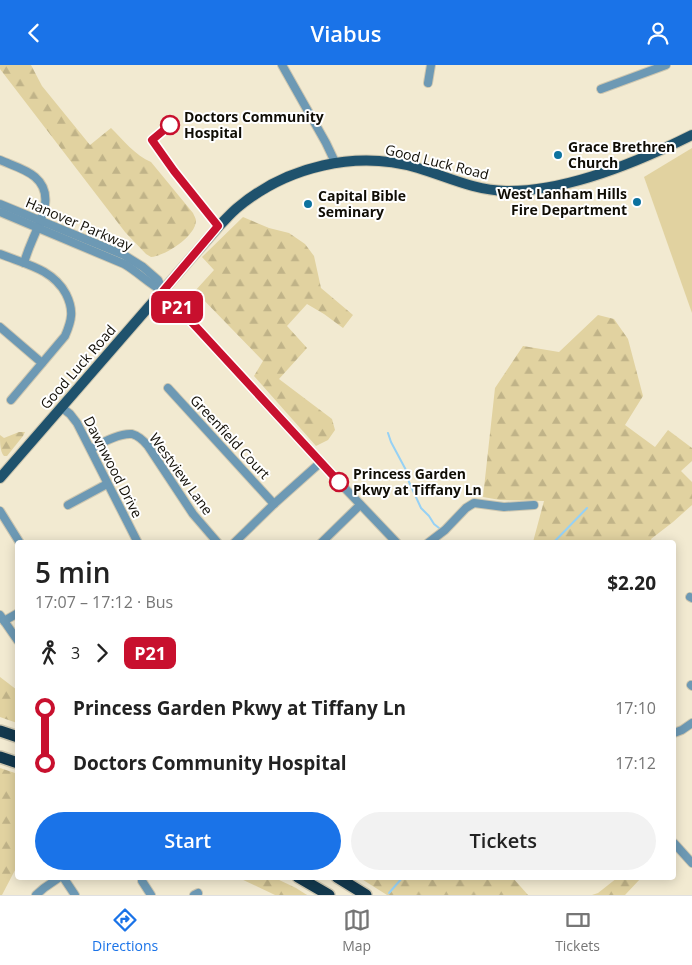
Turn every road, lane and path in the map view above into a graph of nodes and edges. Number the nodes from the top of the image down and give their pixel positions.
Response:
1 (282, 65) edge
2 (431, 65) edge
3 (666, 65) edge
4 (428, 83) dead end
5 (601, 89) dead end
6 (692, 135) edge
7 (0, 160) edge
8 (335, 162) junction
9 (0, 204) edge
10 (0, 212) edge
11 (39, 224) junction
12 (0, 254) edge
13 (24, 263) junction
14 (163, 291) junction
15 (0, 327) edge
16 (42, 363) junction
17 (168, 388) dead end
18 (12, 400) dead end
19 (62, 407) junction
20 (91, 449) junction
21 (322, 462) junction
22 (0, 478) edge
23 (107, 484) junction
24 (274, 504) junction
25 (68, 505) dead end
26 (360, 505) junction
27 (534, 505) dead end
28 (0, 511) edge
29 (18, 540) edge
30 (136, 540) edge
31 (215, 540) edge
32 (237, 540) edge
33 (324, 540) edge
34 (394, 540) edge
35 (432, 540) edge
36 (15, 614) edge
37 (2, 618) edge
38 (15, 637) edge
39 (692, 723) edge
40 (0, 731) edge
41 (676, 732) edge
42 (15, 736) edge
43 (0, 757) edge
44 (15, 762) edge
45 (676, 845) edge
46 (692, 863) edge
47 (56, 880) edge
48 (63, 880) edge
49 (142, 880) edge
50 (303, 880) edge
51 (342, 880) edge
52 (36, 895) edge
53 (75, 895) edge
54 (151, 895) edge
55 (329, 895) edge
56 (366, 895) edge

1 - 8 street
2 - 4 street
3 - 5 street
6 - 8 main road, Good Luck Road
7 - 11 street
8 - 14 main road, Good Luck Road
9 - 11 street, Hanover Parkway
10 - 11 street, Hanover Parkway
11 - 13 street
11 - 14 street, Hanover Parkway
12 - 13 street
13 - 16 street
14 - 19 main road, Good Luck Road
14 - 21 street, Hanover Parkway
15 - 16 street
16 - 18 street
17 - 24 street, Greenfield Court
19 - 20 street, Dawnwood Drive
19 - 22 main road, Good Luck Road
20 - 23 street, Dawnwood Drive
20 - 31 street, Westview Lane
21 - 24 street
21 - 26 street, Hanover Parkway
23 - 25 street
23 - 30 street, Dawnwood Drive
24 - 32 street
26 - 33 street
26 - 34 street, Hanover Parkway
27 - 35 street
28 - 29 street
36 - 37 street
37 - 38 street
39 - 41 street
40 - 42 highway
43 - 44 highway
45 - 46 street
47 - 52 street
48 - 53 street
49 - 54 street
50 - 55 highway
51 - 56 highway

